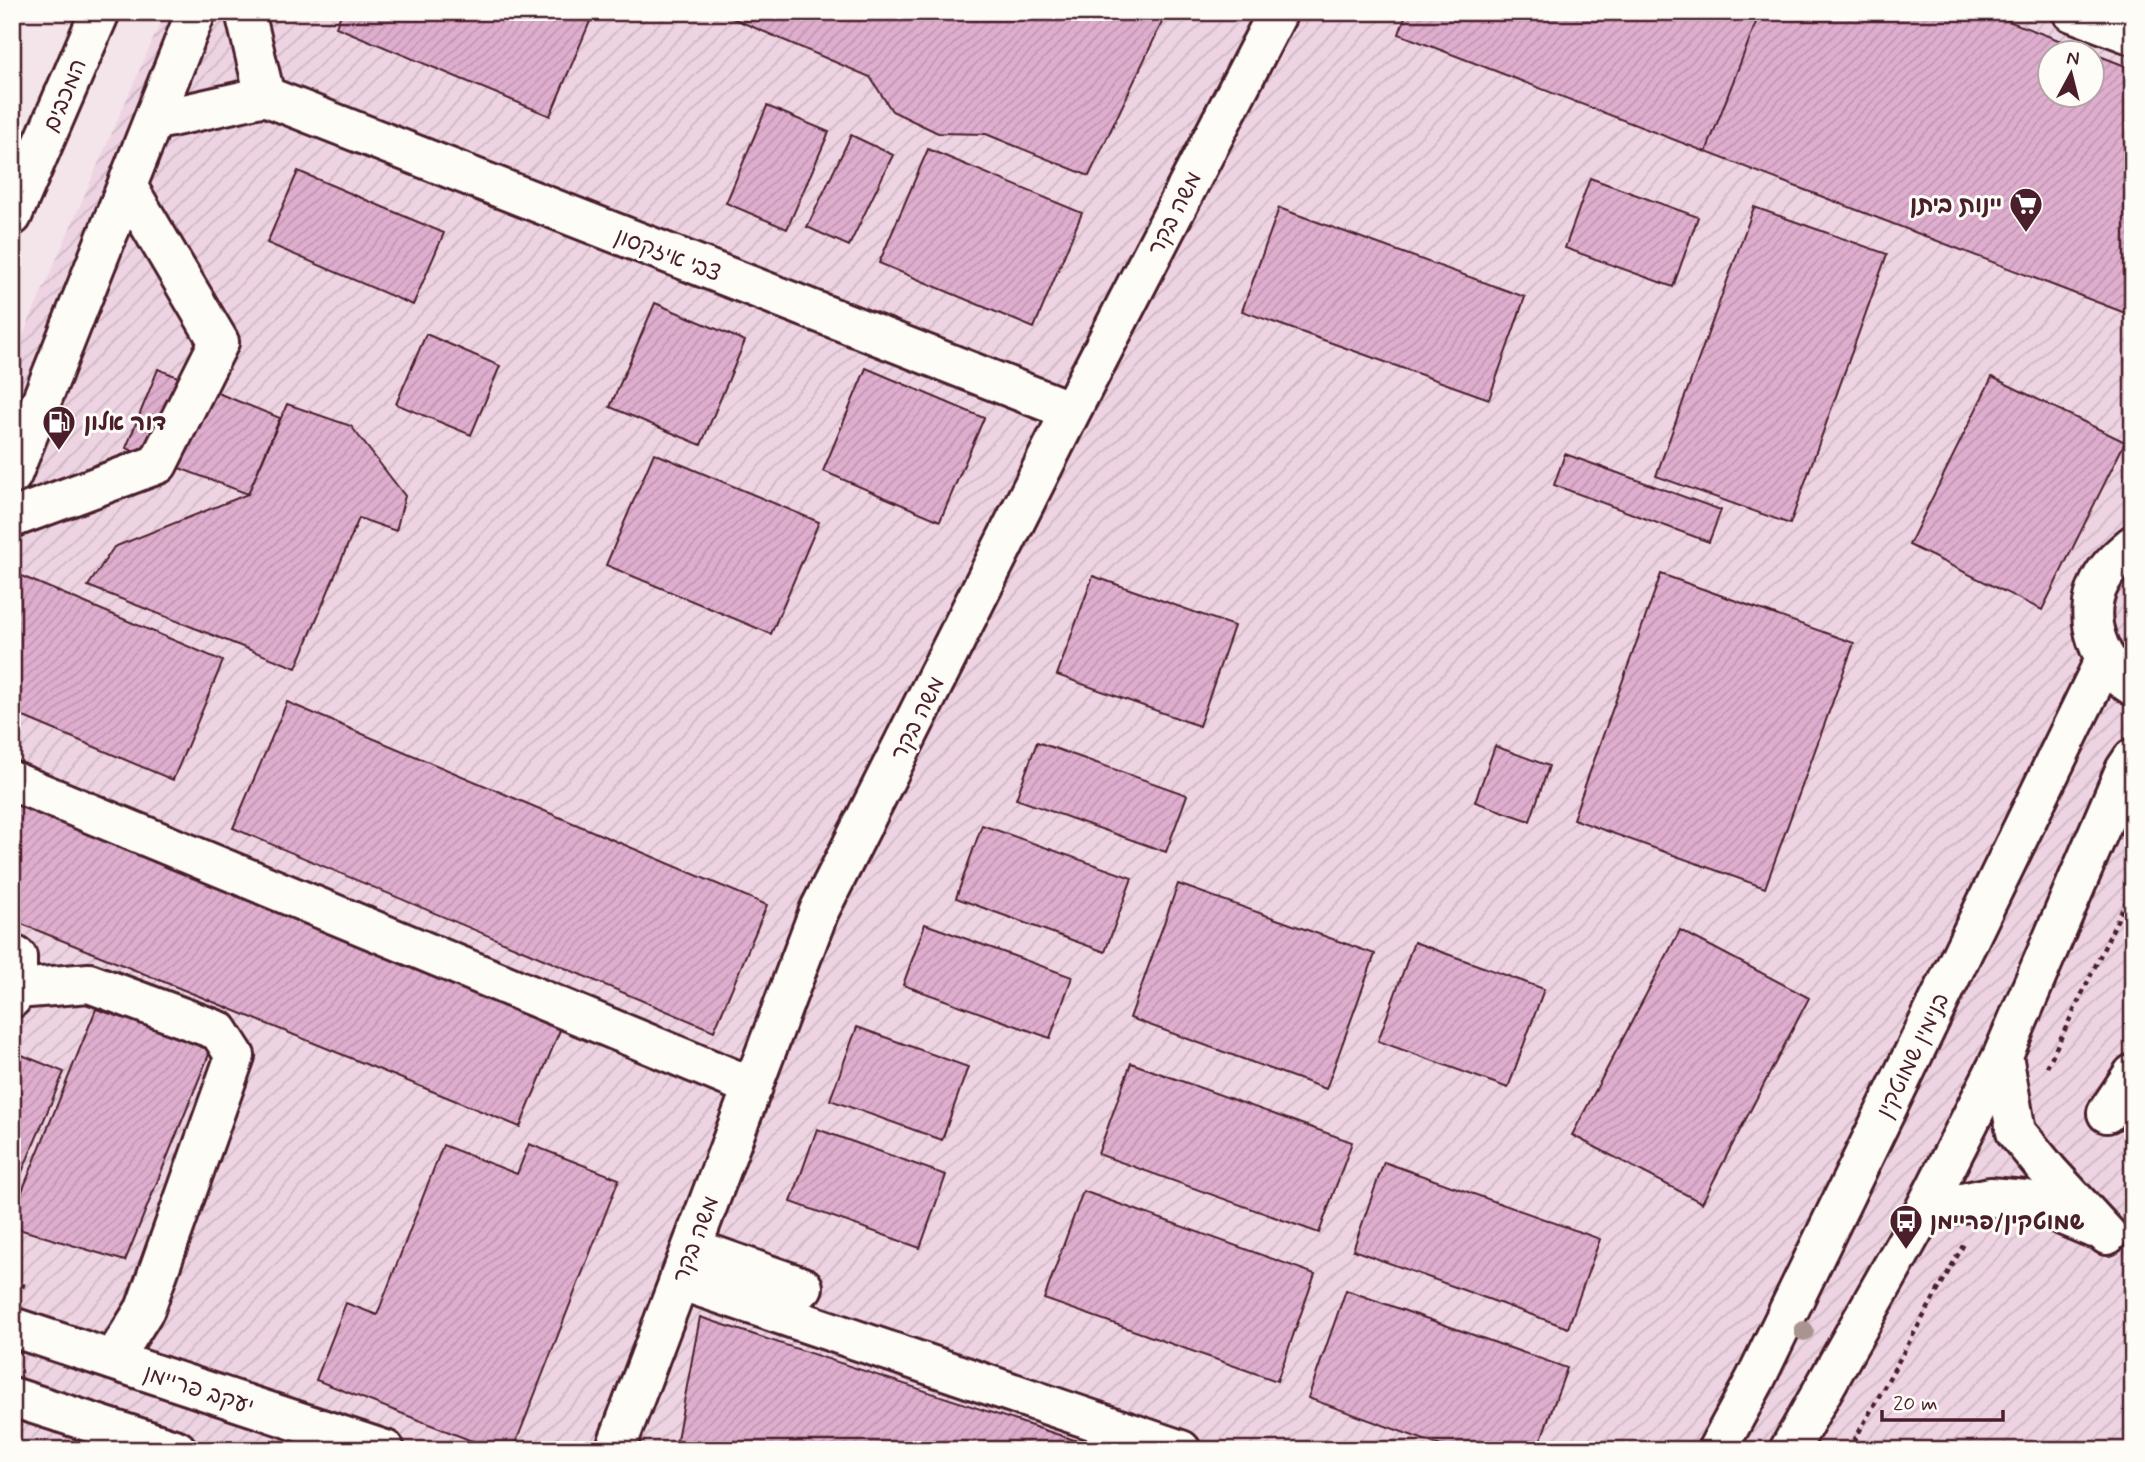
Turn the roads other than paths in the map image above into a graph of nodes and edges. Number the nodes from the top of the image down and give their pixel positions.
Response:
1 (100, 12) edge
2 (196, 12) edge
3 (245, 12) edge
4 (1278, 12) edge
5 (2072, 12) edge
6 (2133, 35) edge
7 (265, 96) junction
8 (153, 121) junction
9 (127, 186) junction
10 (12, 216) edge
11 (1071, 411) junction
12 (12, 475) edge
13 (12, 517) edge
14 (2133, 545) edge
15 (2105, 659) junction
16 (2133, 686) edge
17 (2133, 758) edge
18 (12, 780) edge
19 (14, 981) edge
20 (2003, 1055) junction
21 (2133, 1074) edge
22 (753, 1087) junction
23 (2107, 1113) dead end
24 (1924, 1211) junction
25 (686, 1264) junction
26 (803, 1287) dead end
27 (12, 1327) edge
28 (113, 1360) junction
29 (12, 1397) edge
30 (177, 1450) edge
31 (385, 1450) edge
32 (615, 1450) edge
33 (1181, 1450) edge
34 (1717, 1450) edge
35 (1789, 1450) edge

1 - 10 street, המכבים
2 - 8 street
3 - 7 street
4 - 11 street, משה בקר
5 - 6 street
7 - 8 street
7 - 11 street, צבי איזקסון
8 - 9 street
9 - 12 street
9 - 13 street
11 - 22 street, משה בקר
14 - 15 street
15 - 16 street
15 - 34 street, בנימין שמוטקין
17 - 20 street
18 - 22 street
19 - 28 street
20 - 24 street
20 - 24 street
21 - 23 street
22 - 25 street, משה בקר
24 - 35 street
25 - 26 street
25 - 32 street, משה בקר
25 - 33 street
27 - 28 street, יעקב פריימן
28 - 31 street, יעקב פריימן
29 - 30 street

